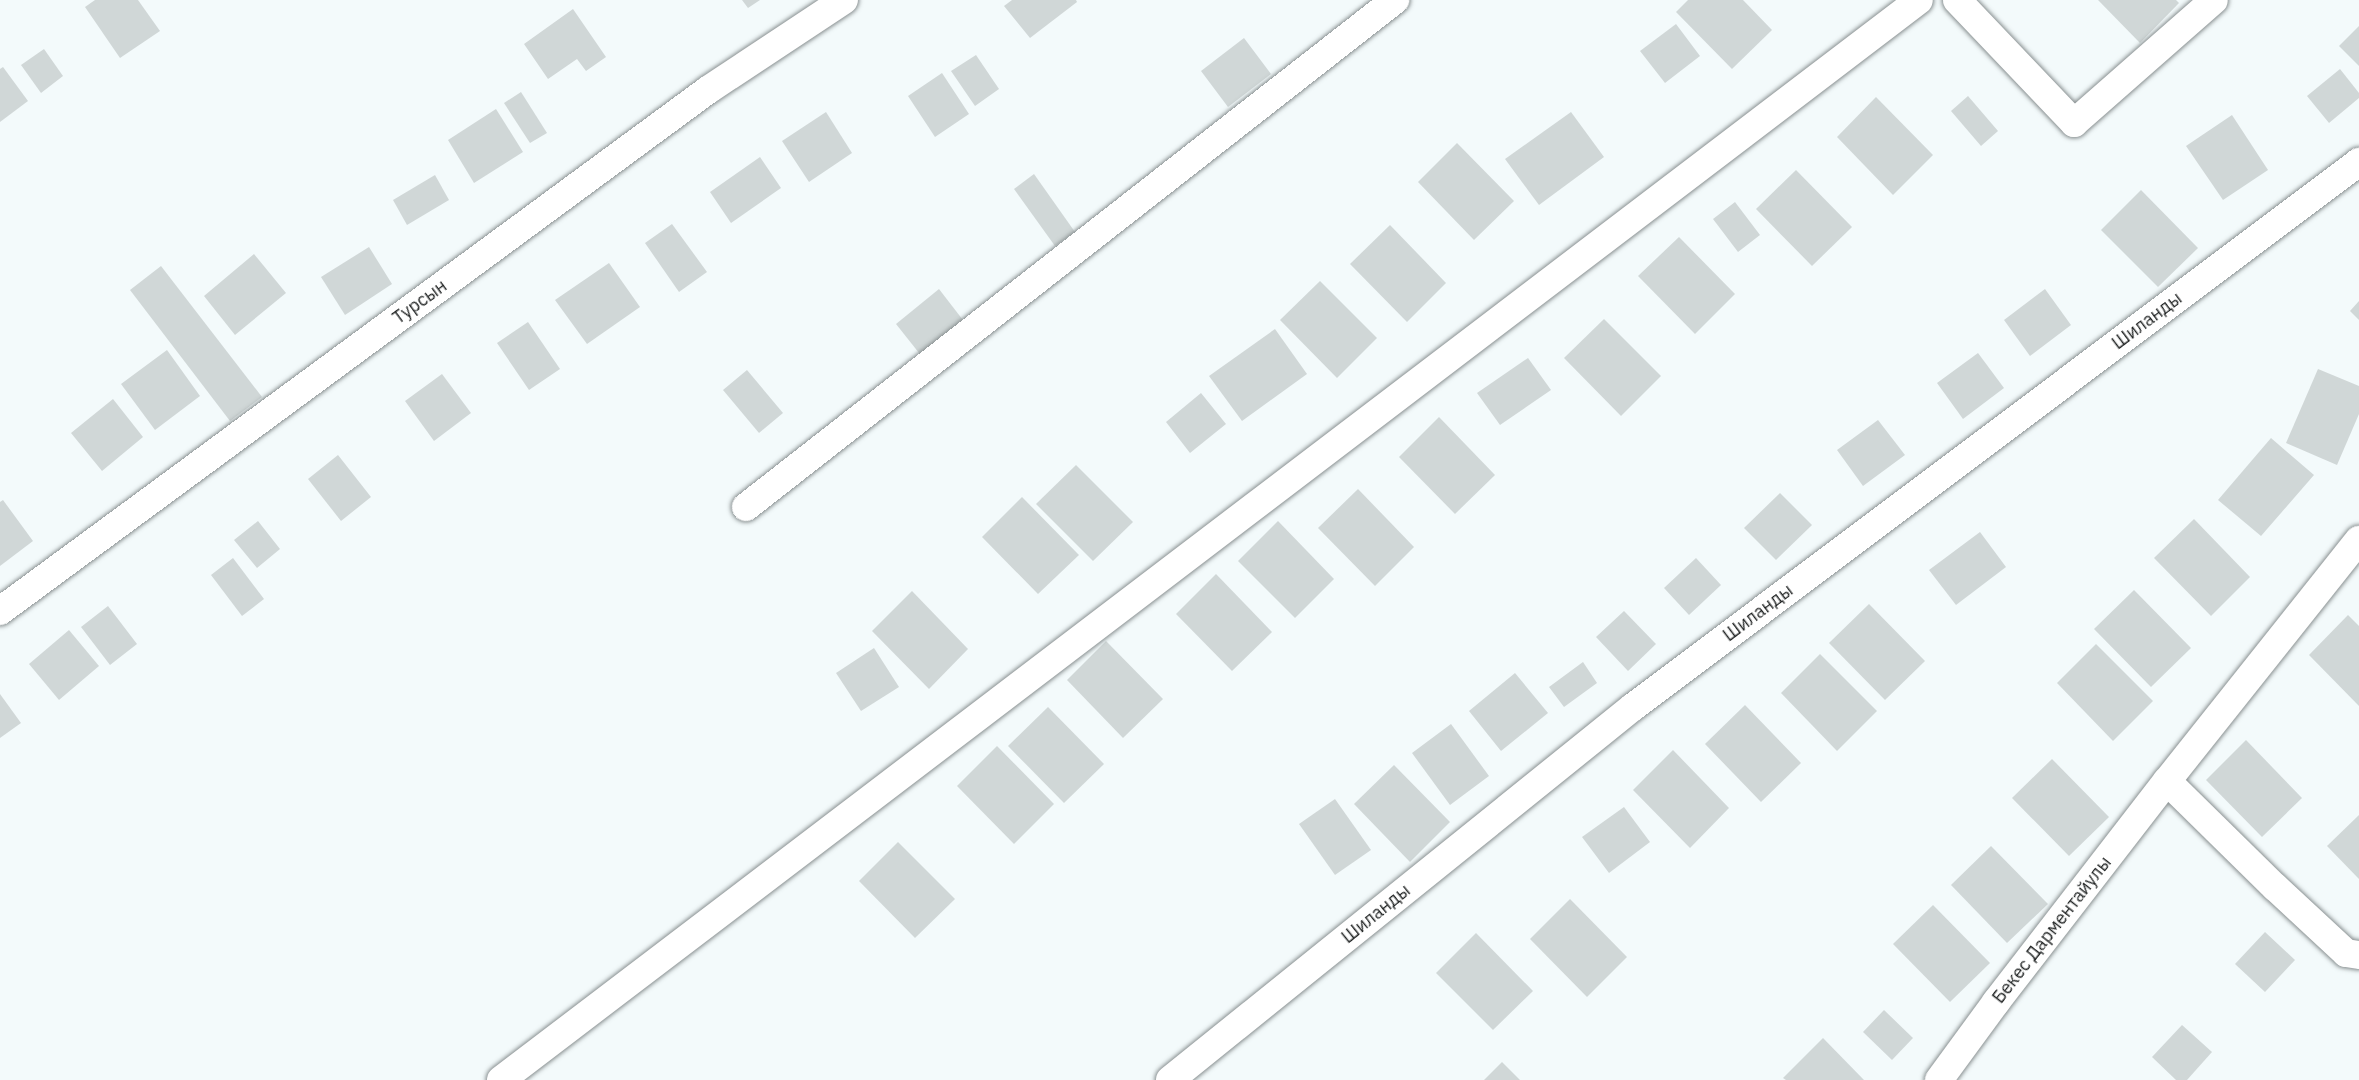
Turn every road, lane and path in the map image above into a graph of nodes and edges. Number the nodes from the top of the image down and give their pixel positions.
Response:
1 (844, 0) edge
2 (1395, 0) edge
3 (1919, 0) edge
4 (1957, 0) edge
5 (2214, 0) edge
6 (2359, 162) edge
7 (746, 507) dead end
8 (2359, 540) edge
9 (0, 610) edge
10 (2167, 781) junction
11 (2359, 955) edge
12 (501, 1080) edge
13 (1170, 1080) edge
14 (1939, 1080) edge

1 - 9 street, Турсын
2 - 7 street
3 - 12 street
4 - 5 street
6 - 13 street, Шиланды
8 - 10 street, Бекес Дарментайулы
10 - 11 street
10 - 14 street, Бекес Дарментайулы

